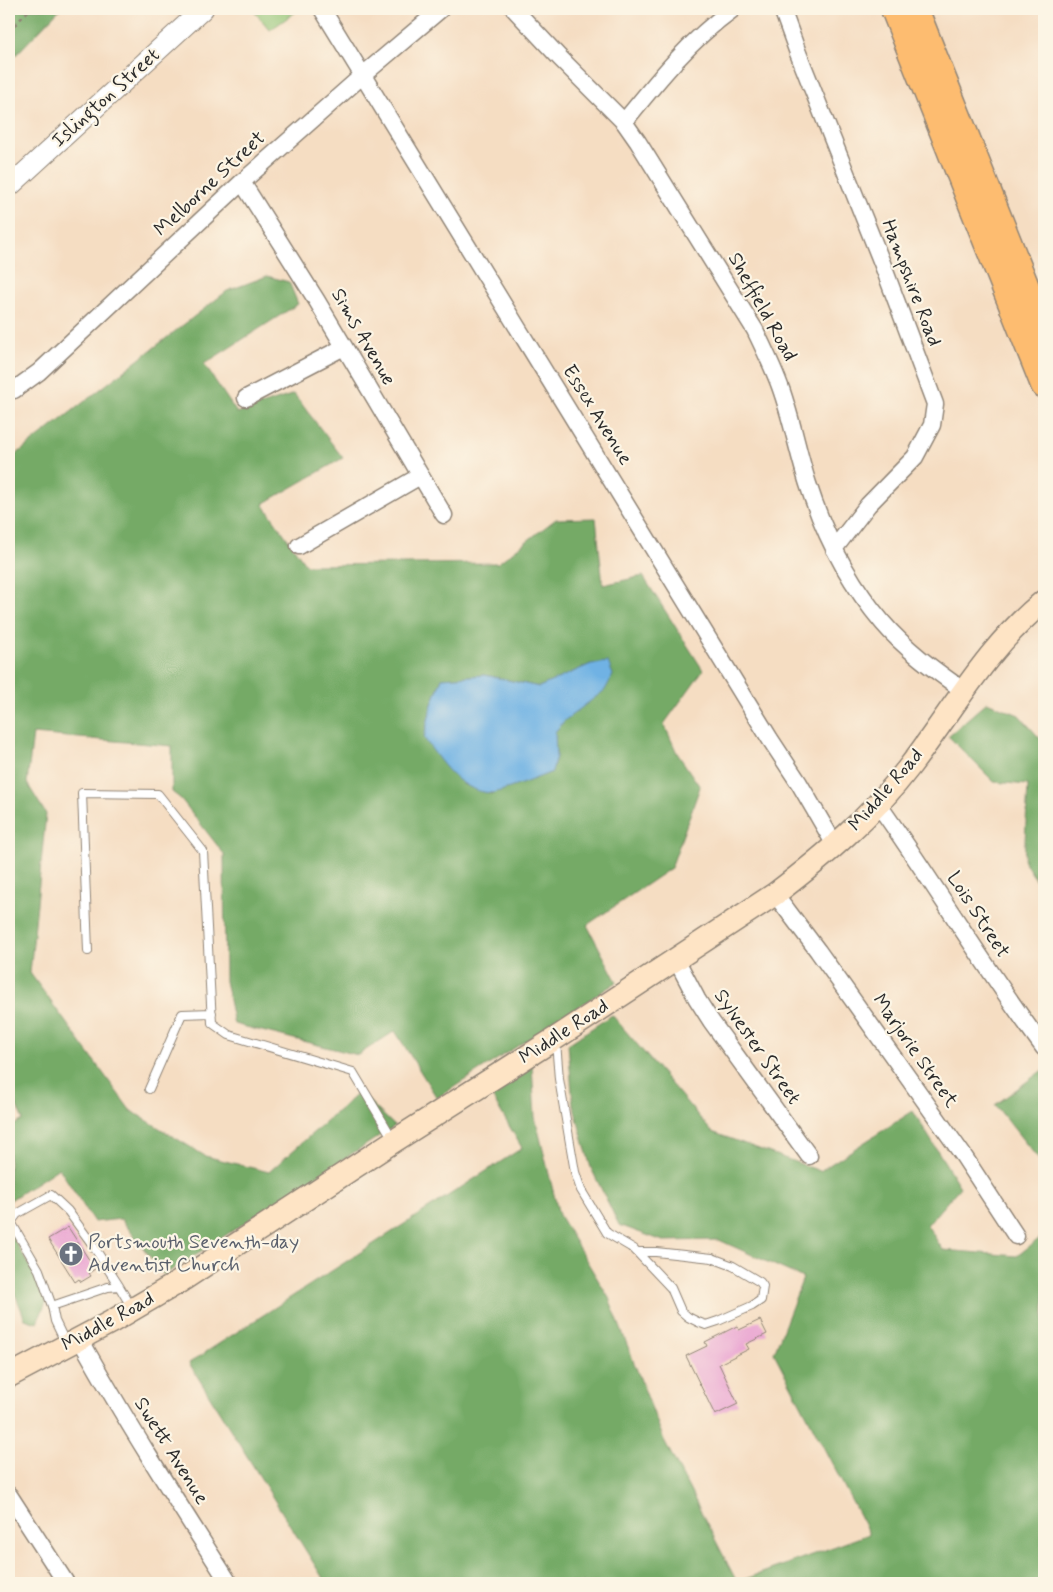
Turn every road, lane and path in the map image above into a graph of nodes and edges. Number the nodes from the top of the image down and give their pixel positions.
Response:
1 (30, 9) edge
2 (203, 9) edge
3 (322, 9) edge
4 (441, 9) edge
5 (514, 9) edge
6 (733, 9) edge
7 (782, 9) edge
8 (894, 9) edge
9 (916, 9) edge
10 (9, 32) edge
11 (363, 75) junction
12 (624, 122) junction
13 (242, 182) junction
14 (9, 187) edge
15 (1044, 332) edge
16 (344, 347) junction
17 (1044, 385) edge
18 (9, 390) edge
19 (246, 398) dead end
20 (420, 476) junction
21 (444, 515) dead end
22 (298, 546) dead end
23 (834, 548) junction
24 (1044, 601) edge
25 (964, 692) junction
26 (878, 804) junction
27 (835, 845) junction
28 (775, 894) junction
29 (88, 951) dead end
30 (676, 959) junction
31 (212, 1013) junction
32 (556, 1038) junction
33 (1044, 1048) edge
34 (149, 1089) dead end
35 (394, 1141) junction
36 (809, 1156) dead end
37 (1016, 1236) dead end
38 (638, 1252) junction
39 (119, 1286) junction
40 (52, 1306) junction
41 (133, 1310) junction
42 (74, 1342) junction
43 (9, 1376) edge
44 (9, 1495) edge
45 (66, 1583) edge
46 (229, 1583) edge

1 - 10 path
2 - 14 street, Islington Street
3 - 11 street, Essex Avenue
4 - 11 street, Melborne Street
5 - 12 street, Sheffield Road
6 - 12 street
7 - 23 street, Hampshire Road
8 - 17 main road
9 - 15 main road
11 - 13 street, Melborne Street
11 - 27 street, Essex Avenue
12 - 23 street, Sheffield Road
13 - 16 street, Sims Avenue
13 - 18 street, Melborne Street
16 - 19 street
16 - 20 street, Sims Avenue
20 - 21 street, Sims Avenue
20 - 22 street
23 - 25 street, Sheffield Road
24 - 25 main road, Middle Road
25 - 26 main road, Middle Road
26 - 27 main road, Middle Road
26 - 33 street, Lois Street
27 - 28 main road, Middle Road
28 - 30 main road, Middle Road
28 - 37 street, Marjorie Street
29 - 31 lane
30 - 32 main road, Middle Road
30 - 36 street, Sylvester Street
31 - 34 lane
31 - 35 lane
32 - 35 main road, Middle Road
32 - 38 lane
35 - 41 main road, Middle Road
38 - 38 lane
39 - 40 lane
39 - 40 lane
39 - 41 lane
40 - 42 lane
41 - 42 main road, Middle Road
42 - 43 main road, Middle Road
42 - 46 street, Swett Avenue
44 - 45 street

